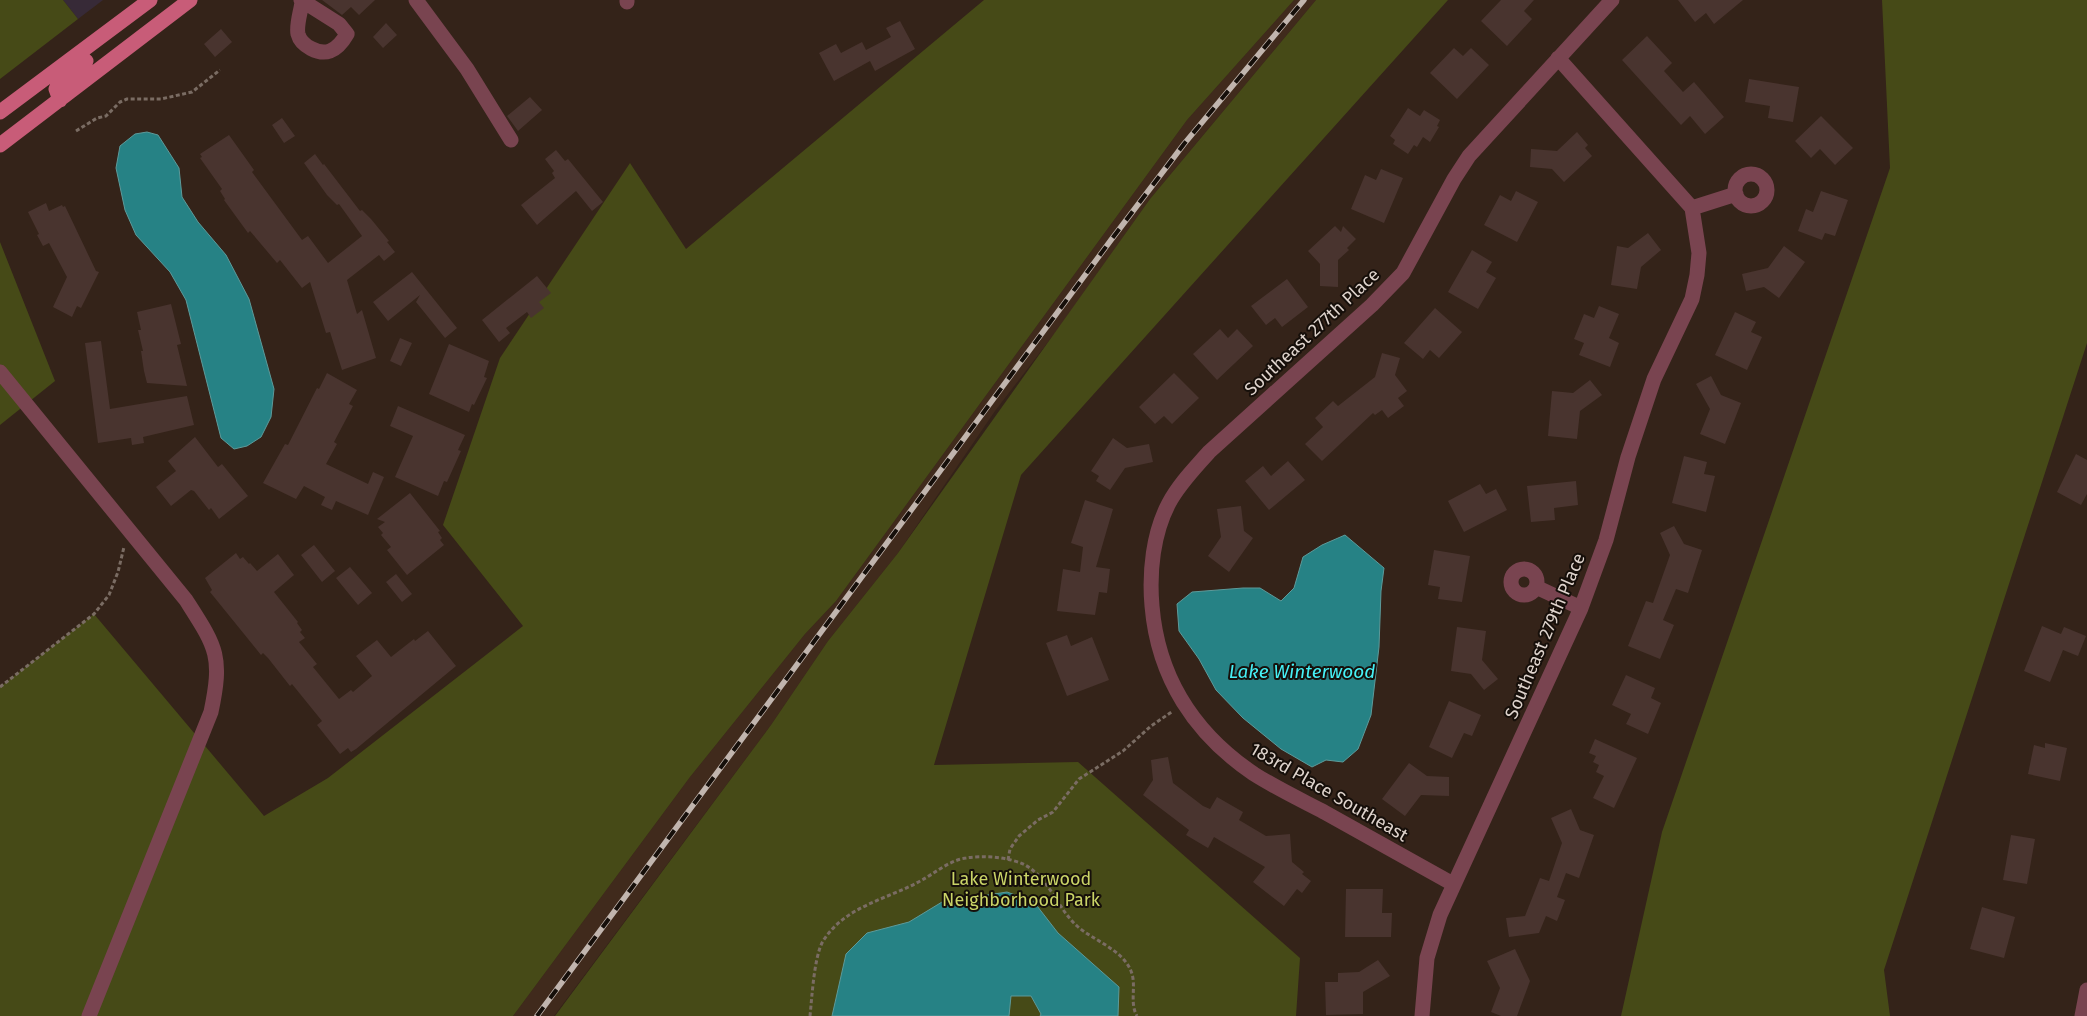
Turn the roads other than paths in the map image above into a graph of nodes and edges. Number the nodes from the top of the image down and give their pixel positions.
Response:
1 (150, 0) edge
2 (154, 0) edge
3 (190, 0) edge
4 (416, 0) edge
5 (1612, 0) edge
6 (1558, 58) junction
7 (60, 100) junction
8 (0, 112) edge
9 (511, 140) dead end
10 (0, 145) edge
11 (1736, 194) dead end
12 (1692, 208) junction
13 (0, 372) edge
14 (1154, 550) joint
15 (1536, 587) dead end
16 (1582, 608) junction
17 (1453, 884) junction
18 (2087, 990) edge
19 (89, 1016) edge
20 (1422, 1016) edge
21 (2082, 1016) edge

1 - 8 main road
2 - 7 main road
3 - 7 main road
4 - 9 street
5 - 6 street, Southeast 277th Place
6 - 12 street
6 - 14 street, Southeast 277th Place
7 - 10 main road
11 - 12 street
12 - 16 street, Southeast 279th Place
13 - 19 street
14 - 17 street, 183rd Place Southeast
15 - 16 street
16 - 17 street, Southeast 279th Place
17 - 20 street, Southeast 279th Place
18 - 21 street

